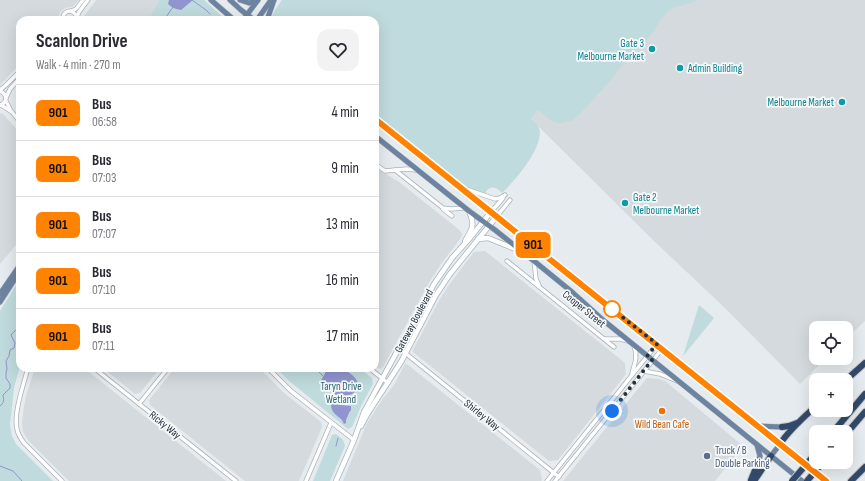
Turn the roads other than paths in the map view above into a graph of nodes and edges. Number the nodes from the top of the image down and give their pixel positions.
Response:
1 (83, 0) edge
2 (88, 0) edge
3 (211, 0) edge
4 (230, 0) edge
5 (240, 0) edge
6 (271, 0) edge
7 (274, 0) edge
8 (257, 1) edge
9 (70, 11) junction
10 (246, 15) joint
11 (63, 16) edge
12 (76, 16) edge
13 (78, 16) edge
14 (227, 16) edge
15 (260, 16) edge
16 (268, 16) edge
17 (16, 75) edge
18 (16, 82) edge
19 (0, 90) edge
20 (6, 99) junction
21 (1, 105) edge
22 (12, 112) junction
23 (16, 117) edge
24 (379, 122) edge
25 (379, 139) edge
26 (379, 167) edge
27 (395, 170) junction
28 (417, 170) junction
29 (459, 186) junction
30 (510, 200) dead end
31 (442, 208) junction
32 (467, 210) junction
33 (491, 212) junction
34 (452, 216) dead end
35 (496, 216) junction
36 (483, 222) junction
37 (489, 225) junction
38 (478, 239) junction
39 (460, 249) junction
40 (522, 251) junction
41 (507, 261) dead end
42 (534, 261) junction
43 (16, 270) edge
44 (16, 277) edge
45 (2, 288) edge
46 (541, 288) junction
47 (430, 292) junction
48 (0, 294) edge
49 (436, 295) junction
50 (0, 300) edge
51 (605, 339) junction
52 (629, 342) junction
53 (657, 344) junction
54 (634, 346) junction
55 (614, 347) dead end
56 (399, 348) junction
57 (662, 349) junction
58 (406, 353) junction
59 (647, 356) junction
60 (652, 360) junction
61 (865, 363) edge
62 (644, 371) junction
63 (27, 372) edge
64 (99, 372) edge
65 (165, 372) edge
66 (272, 372) edge
67 (374, 372) edge
68 (853, 374) edge
69 (632, 376) junction
70 (382, 379) junction
71 (388, 383) junction
72 (680, 383) junction
73 (865, 394) edge
74 (139, 404) junction
75 (865, 412) edge
76 (809, 413) edge
77 (800, 421) junction
78 (331, 422) junction
79 (839, 425) edge
80 (758, 426) junction
81 (853, 426) edge
82 (782, 427) joint
83 (354, 440) junction
84 (780, 444) junction
85 (757, 445) junction
86 (771, 456) junction
87 (759, 460) joint
88 (809, 461) edge
89 (864, 468) edge
90 (817, 469) edge
91 (554, 472) junction
92 (559, 477) junction
93 (62, 481) edge
94 (236, 481) edge
95 (306, 481) edge
96 (336, 481) edge
97 (547, 481) edge
98 (555, 481) edge
99 (750, 481) edge
100 (754, 481) edge
101 (792, 481) edge
102 (802, 481) edge
103 (807, 481) edge
104 (826, 481) edge
105 (851, 481) edge
106 (857, 481) edge

1 - 9 street
2 - 13 street
3 - 14 main road
4 - 10 main road
5 - 8 main road
6 - 15 main road
7 - 16 main road
8 - 10 main road
9 - 11 street
9 - 12 street
17 - 19 street
18 - 20 street
19 - 20 street
20 - 21 street
20 - 22 street
21 - 22 street
22 - 23 street
24 - 29 main road, Cooper Street
25 - 28 main road, Cooper Street
26 - 27 street
27 - 28 street
27 - 31 street
28 - 32 main road, Cooper Street
29 - 33 main road, Cooper Street
29 - 33 street
30 - 35 street
31 - 32 street
31 - 34 street
32 - 36 main road, Cooper Street
32 - 39 street
33 - 35 main road, Cooper Street
33 - 36 street, Gateway Boulevard
35 - 37 street, Gateway Boulevard
35 - 53 main road, Cooper Street
36 - 37 main road, Cooper Street
36 - 39 street, Gateway Boulevard
37 - 38 street, Gateway Boulevard
37 - 40 main road, Cooper Street
38 - 40 street
38 - 49 street, Gateway Boulevard
39 - 47 street, Gateway Boulevard
40 - 42 main road, Cooper Street
41 - 46 street, Cooper Street
42 - 46 street
42 - 52 main road, Cooper Street
43 - 45 main road
44 - 50 main road
45 - 48 main road
46 - 51 street, Cooper Street
47 - 49 street
47 - 56 street, Gateway Boulevard
49 - 58 street, Gateway Boulevard
51 - 52 street
51 - 55 street, Cooper Street
52 - 54 main road, Cooper Street
53 - 57 main road, Cooper Street
53 - 59 street
54 - 59 main road, Cooper Street
54 - 69 street
56 - 58 street, Shirley Way
56 - 70 street, Gateway Boulevard
57 - 60 street
57 - 80 main road, Cooper Street
58 - 71 street, Gateway Boulevard
58 - 91 street, Shirley Way
59 - 60 main road, Cooper Street
59 - 69 street
60 - 62 street
60 - 72 main road, Cooper Street
61 - 68 highway
62 - 72 street
62 - 92 street
63 - 93 street
64 - 74 street, Ricky Way
65 - 74 street
66 - 78 street
67 - 70 street
69 - 91 street
70 - 71 street
70 - 83 street, Gateway Boulevard
71 - 83 street, Gateway Boulevard
72 - 85 main road, Cooper Street
73 - 79 highway
74 - 94 street, Ricky Way
75 - 81 highway
76 - 77 highway
77 - 82 highway
77 - 84 highway
78 - 83 street
78 - 95 street
80 - 82 main road
80 - 84 main road, Cooper Street
83 - 96 street, Gateway Boulevard
84 - 86 main road
84 - 104 main road, Cooper Street
85 - 86 main road, Cooper Street
85 - 87 main road
86 - 100 highway
86 - 102 main road, Cooper Street
87 - 99 highway
88 - 101 highway, bridge
89 - 105 highway
89 - 106 highway
90 - 103 highway, bridge
91 - 92 street, Shirley Way
91 - 97 street
92 - 98 street

